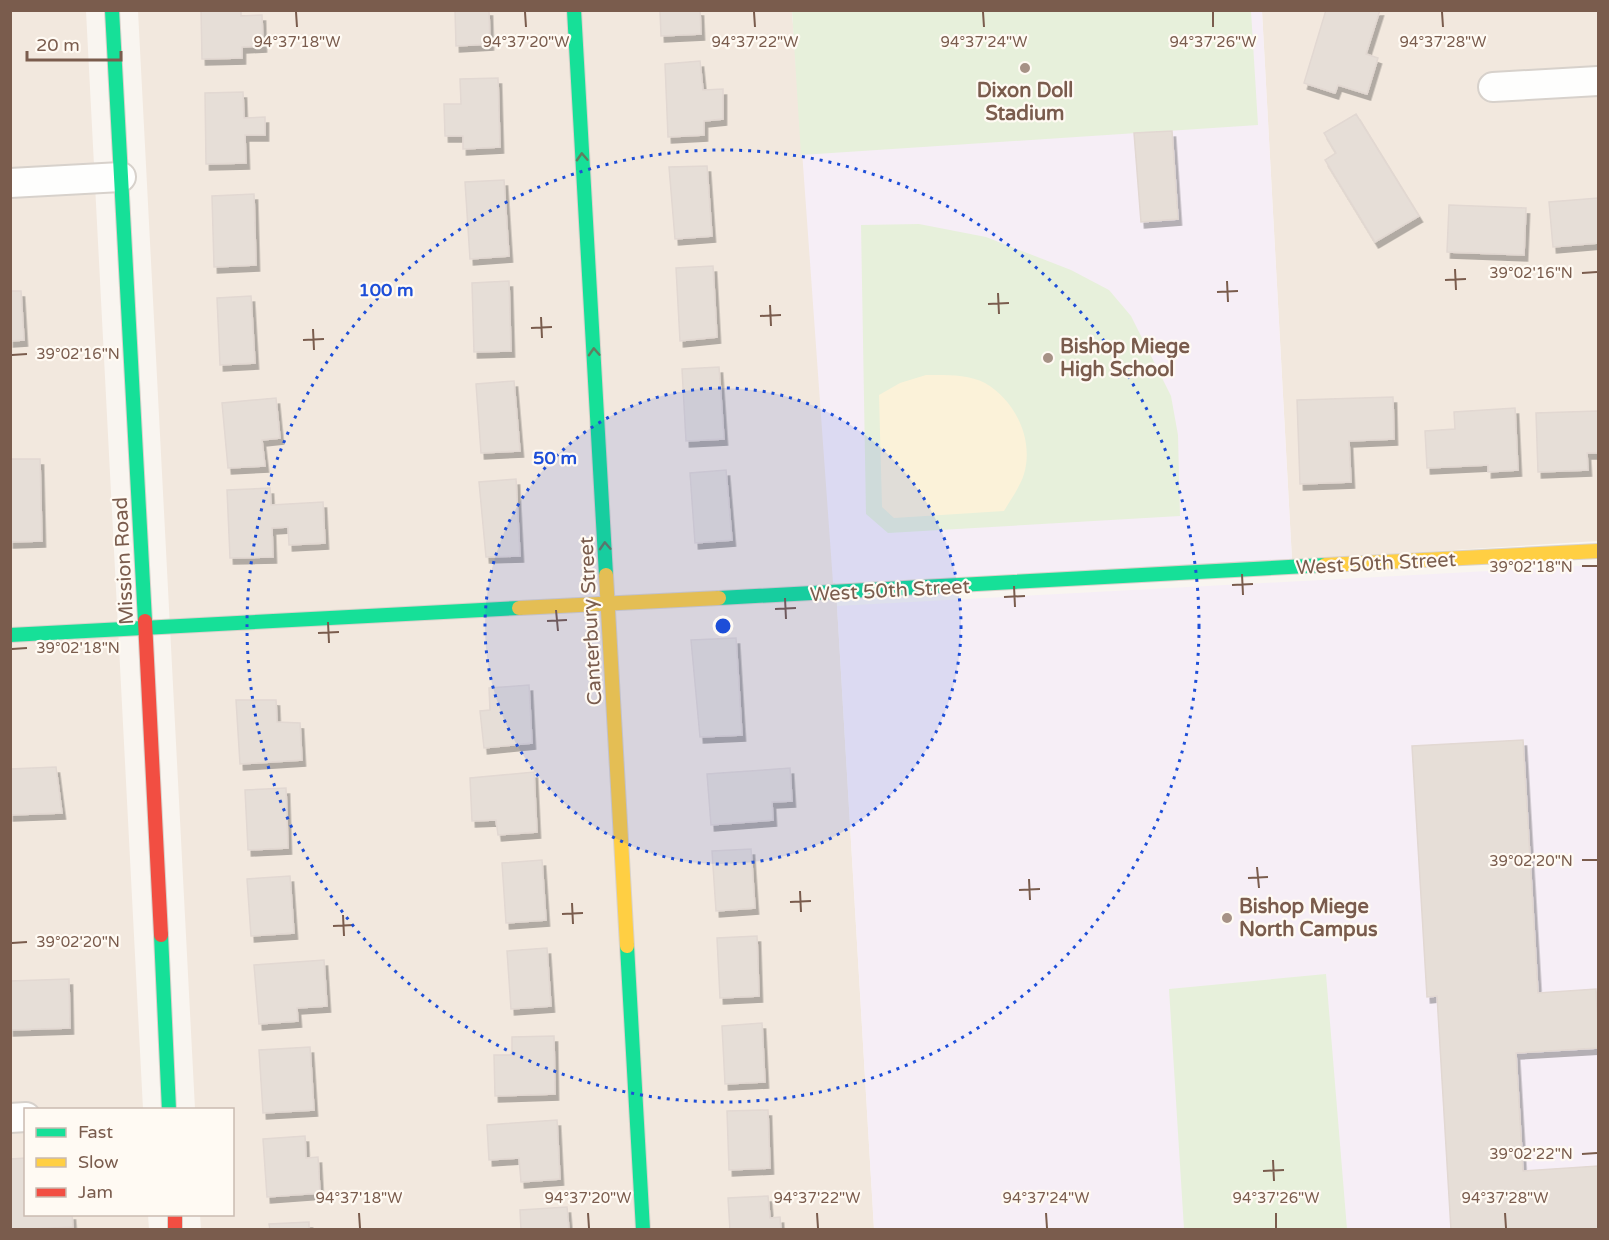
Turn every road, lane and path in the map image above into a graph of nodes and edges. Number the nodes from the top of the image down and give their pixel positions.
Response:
1 (112, 10) edge
2 (574, 10) edge
3 (1599, 81) edge
4 (1493, 87) dead end
5 (121, 177) junction
6 (10, 183) edge
7 (1599, 551) edge
8 (608, 605) junction
9 (146, 628) junction
10 (10, 635) edge
11 (169, 1108) edge
12 (644, 1230) edge

1 - 5 street, Mission Road
8 -> 2 street, Canterbury Street
3 - 4 street
5 - 6 street
5 - 9 street, Mission Road
7 - 8 street, West 50th Street
8 - 9 street, West 50th Street
8 - 12 street, Canterbury Street
9 - 10 street, West 50th Street
9 - 11 street, Mission Road

